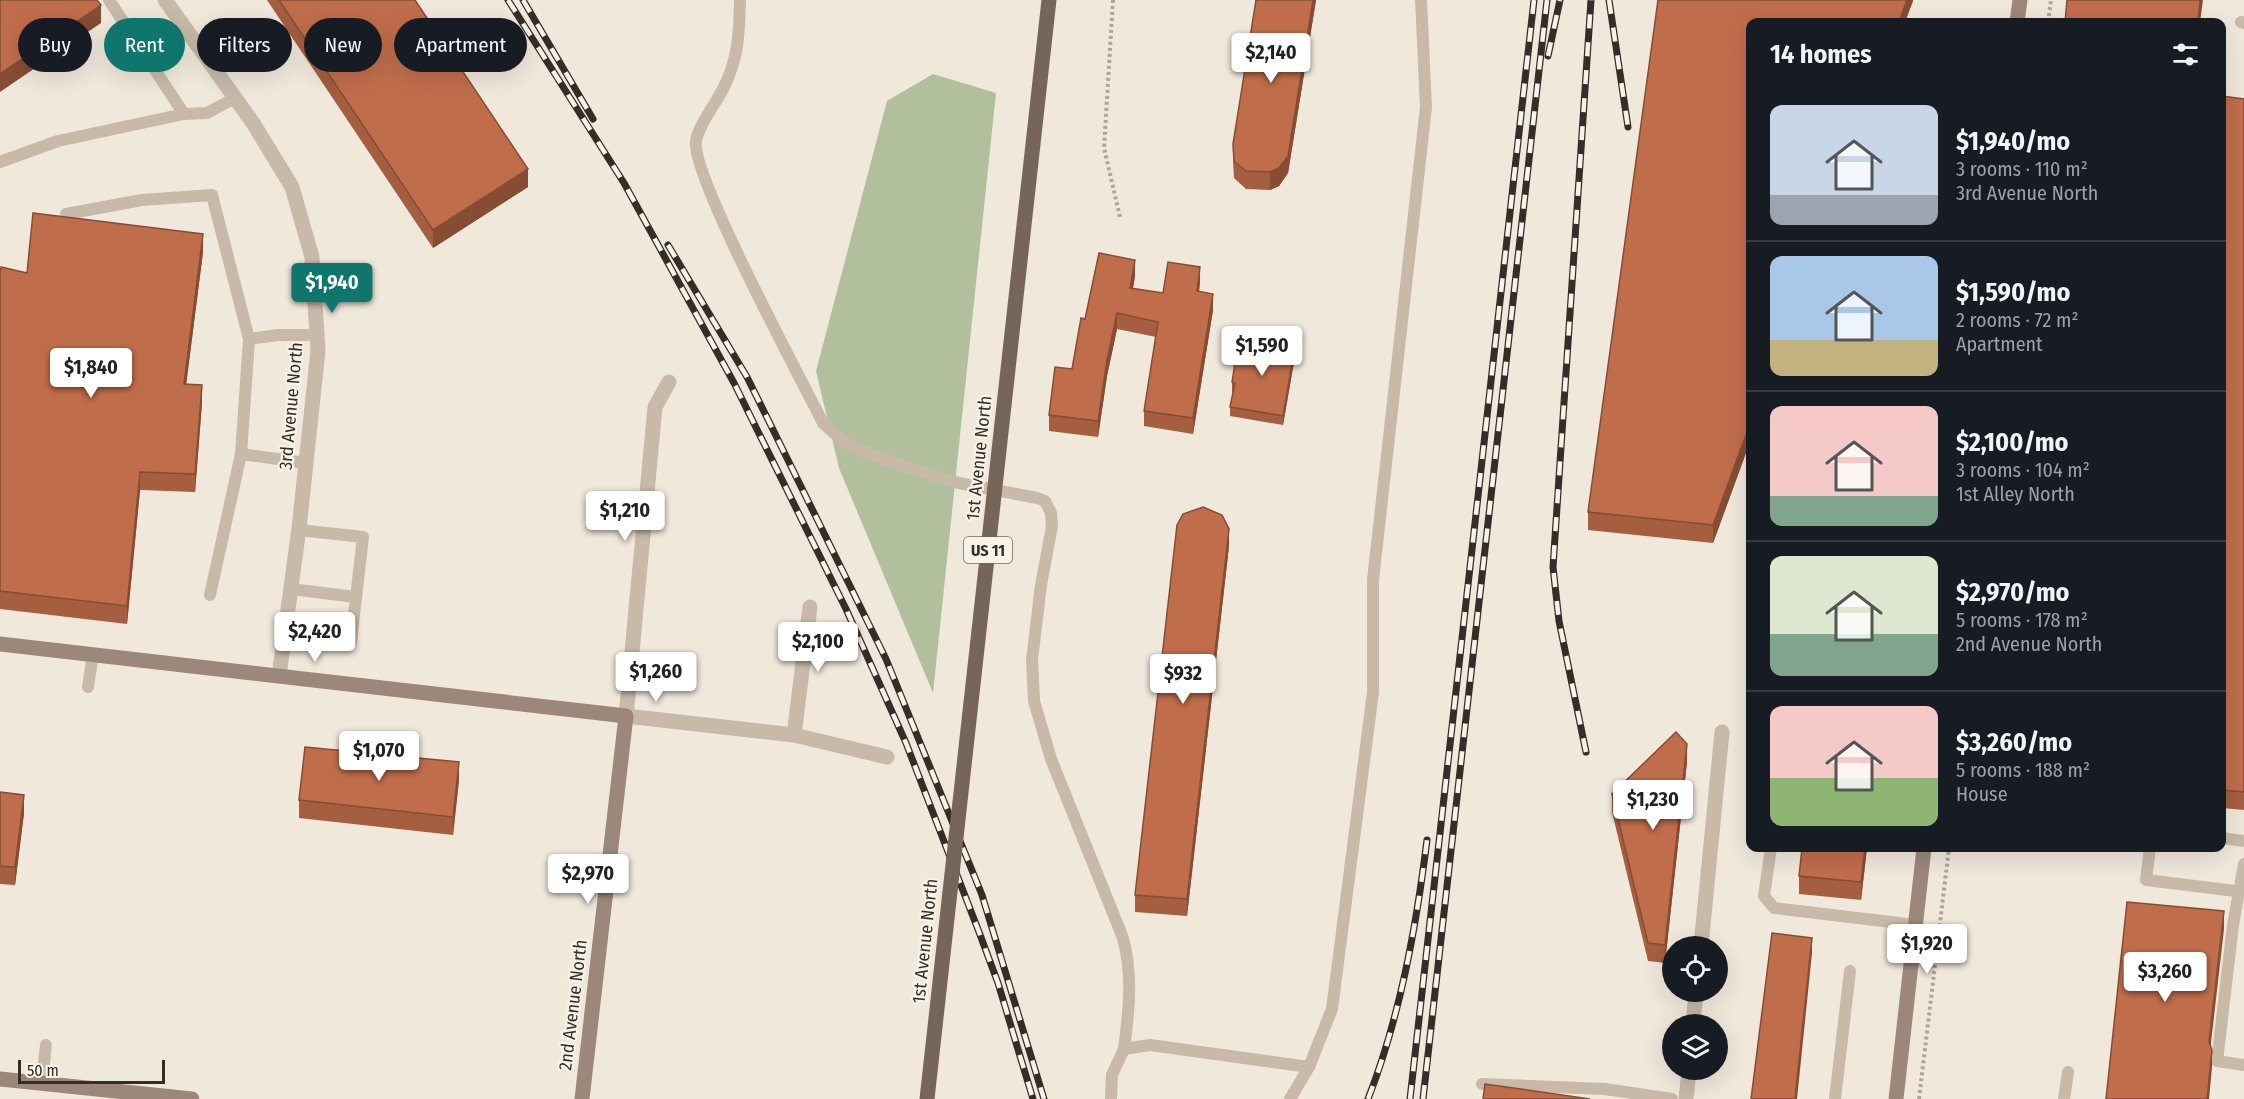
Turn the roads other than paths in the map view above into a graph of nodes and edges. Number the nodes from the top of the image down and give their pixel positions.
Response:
1 (110, 0) edge
2 (165, 0) edge
3 (740, 0) edge
4 (1049, 0) edge
5 (1421, 0) edge
6 (2020, 0) edge
7 (2018, 18) edge
8 (235, 98) junction
9 (184, 114) junction
10 (0, 162) edge
11 (66, 214) dead end
12 (317, 335) junction
13 (249, 339) junction
14 (669, 382) dead end
15 (241, 454) junction
16 (306, 463) junction
17 (298, 530) junction
18 (291, 589) junction
19 (210, 594) dead end
20 (356, 597) junction
21 (810, 607) dead end
22 (351, 641) dead end
23 (0, 644) edge
24 (93, 654) junction
25 (279, 676) junction
26 (87, 687) dead end
27 (626, 716) junction
28 (1722, 732) dead end
29 (794, 735) junction
30 (887, 757) dead end
31 (2226, 839) edge
32 (2244, 841) edge
33 (1770, 852) edge
34 (1924, 852) edge
35 (2150, 852) edge
36 (2244, 864) edge
37 (2242, 892) edge
38 (1916, 925) junction
39 (1702, 936) edge
40 (1850, 971) dead end
41 (46, 1045) dead end
42 (1124, 1049) junction
43 (2244, 1065) edge
44 (1309, 1066) junction
45 (2068, 1072) dead end
46 (0, 1078) edge
47 (1688, 1080) edge
48 (42, 1082) junction
49 (1482, 1084) edge
50 (154, 1097) edge
51 (192, 1099) edge
52 (582, 1099) edge
53 (927, 1099) edge
54 (1111, 1099) edge
55 (1290, 1099) edge
56 (1672, 1099) edge
57 (1686, 1099) edge
58 (1835, 1099) edge
59 (1896, 1099) edge
60 (2064, 1099) edge

1 - 9 lane
2 - 8 street, 3rd Avenue North
3 - 42 lane
4 - 53 main road, 1st Avenue North / US 11, bridge
5 - 44 lane
6 - 7 street
8 - 9 lane
8 - 12 street, 3rd Avenue North
9 - 10 lane
11 - 13 lane
12 - 13 lane
12 - 16 street, 3rd Avenue North
13 - 15 lane
14 - 27 street, 2nd Avenue North
15 - 16 lane
15 - 19 lane
16 - 17 street, 3rd Avenue North
17 - 18 street, 3rd Avenue North
17 - 20 lane
18 - 20 lane
18 - 25 street, 3rd Avenue North
20 - 22 lane
21 - 29 street
23 - 24 street
24 - 25 street
24 - 26 lane
25 - 27 street
27 - 29 street
27 - 52 street, 2nd Avenue North
28 - 39 street
29 - 30 street
31 - 32 lane
33 - 38 lane
34 - 38 street
35 - 37 lane
36 - 37 lane
37 - 43 lane
38 - 59 street
40 - 58 lane
41 - 48 lane
42 - 44 lane
42 - 54 lane
44 - 55 lane
45 - 60 lane
46 - 48 street
47 - 57 street
48 - 50 street
49 - 56 lane
50 - 51 street

